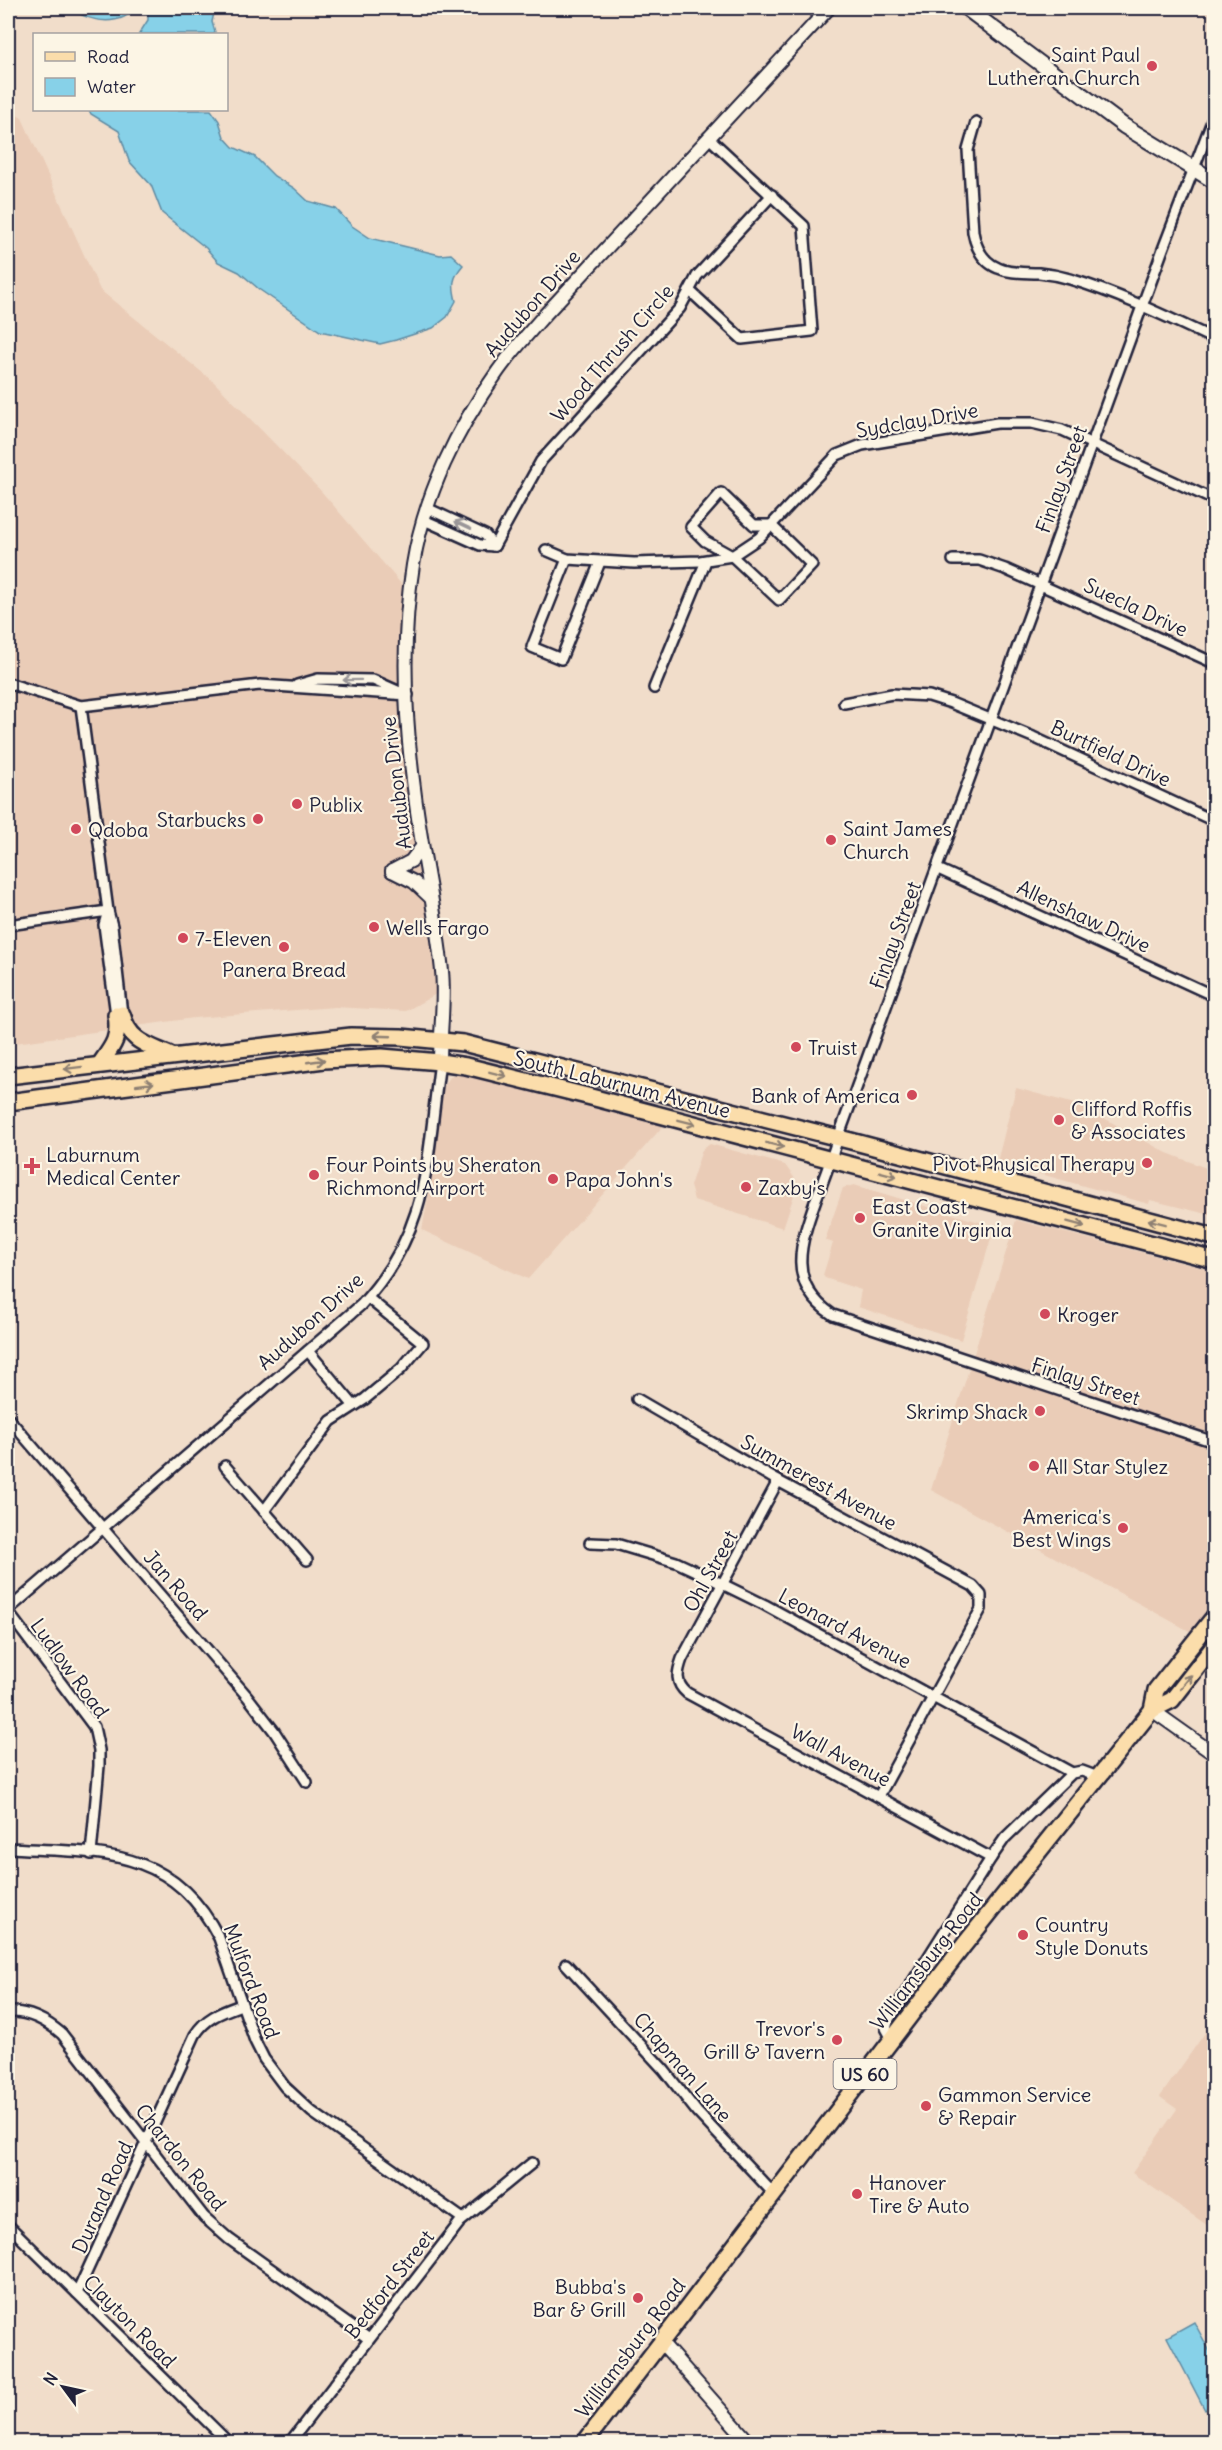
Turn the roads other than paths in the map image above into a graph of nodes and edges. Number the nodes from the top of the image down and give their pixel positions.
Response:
1 (829, 8) edge
2 (966, 8) edge
3 (1215, 116) edge
4 (976, 122) dead end
5 (708, 137) junction
6 (1193, 169) junction
7 (1215, 182) edge
8 (772, 195) junction
9 (690, 291) junction
10 (1143, 306) junction
11 (1215, 339) edge
12 (1094, 443) junction
13 (1215, 500) edge
14 (426, 514) junction
15 (771, 525) junction
16 (546, 550) dead end
17 (732, 556) junction
18 (567, 559) junction
19 (953, 560) dead end
20 (706, 561) junction
21 (600, 562) junction
22 (1042, 584) junction
23 (1215, 663) edge
24 (8, 683) edge
25 (654, 688) dead end
26 (408, 695) junction
27 (844, 703) dead end
28 (81, 706) junction
29 (992, 720) junction
30 (1215, 821) edge
31 (422, 847) junction
32 (938, 869) junction
33 (430, 897) junction
34 (108, 911) junction
35 (8, 925) edge
36 (1215, 996) edge
37 (119, 1015) junction
38 (440, 1041) junction
39 (172, 1056) junction
40 (440, 1062) junction
41 (100, 1064) junction
42 (8, 1076) edge
43 (8, 1102) edge
44 (838, 1138) junction
45 (831, 1159) junction
46 (1215, 1237) edge
47 (1215, 1260) edge
48 (368, 1298) junction
49 (308, 1351) junction
50 (637, 1399) dead end
51 (354, 1406) junction
52 (8, 1418) edge
53 (1215, 1442) edge
54 (225, 1466) dead end
55 (778, 1481) junction
56 (264, 1510) junction
57 (102, 1527) junction
58 (590, 1543) dead end
59 (307, 1560) dead end
60 (723, 1584) junction
61 (8, 1611) edge
62 (1215, 1617) edge
63 (1215, 1646) edge
64 (678, 1680) joint
65 (933, 1696) junction
66 (1152, 1710) junction
67 (1215, 1754) edge
68 (1072, 1773) junction
69 (1098, 1778) junction
70 (307, 1782) dead end
71 (879, 1796) junction
72 (8, 1848) edge
73 (91, 1854) junction
74 (991, 1858) junction
75 (566, 1964) dead end
76 (241, 2005) junction
77 (8, 2012) edge
78 (892, 2039) junction
79 (146, 2144) junction
80 (532, 2163) dead end
81 (774, 2194) junction
82 (464, 2219) junction
83 (8, 2224) edge
84 (76, 2293) junction
85 (369, 2339) junction
86 (661, 2342) junction
87 (228, 2442) edge
88 (290, 2442) edge
89 (585, 2442) edge
90 (748, 2442) edge

1 - 5 street, Audubon Drive
2 - 6 main road
3 - 6 street, Finlay Street
4 - 10 street
5 - 8 street
5 - 14 street, Audubon Drive
6 - 7 main road
6 - 10 street, Finlay Street
8 - 9 street, Wood Thrush Circle
8 - 9 street
9 - 14 street, Wood Thrush Circle
10 - 11 street
10 - 12 street, Finlay Street
12 - 13 street, Sydclay Drive
12 - 15 street, Sydclay Drive
12 - 22 street, Finlay Street
14 - 26 street, Audubon Drive
15 - 17 street, Sydclay Drive
15 - 17 street
15 - 17 street
16 - 18 street, Sydclay Drive
17 - 20 street, Sydclay Drive
18 - 21 street, Sydclay Drive
18 - 21 street
19 - 22 street, Suecla Drive
20 - 21 street, Sydclay Drive
20 - 25 street
22 - 23 street, Suecla Drive
22 - 29 street, Finlay Street
24 - 28 street
26 - 28 street
26 - 31 street, Audubon Drive
27 - 29 street, Burtfield Drive
28 - 34 street
29 - 30 street, Burtfield Drive
29 - 32 street, Finlay Street
31 - 33 street, Audubon Drive
31 - 33 street
32 - 36 street, Allenshaw Drive
32 - 44 street, Finlay Street
33 - 38 street, Audubon Drive
34 - 35 street
34 - 37 street
37 - 39 main road
37 - 41 main road
38 -> 39 main road, South Laburnum Avenue
38 - 40 street, Audubon Drive
38 - 44 main road, South Laburnum Avenue
39 - 41 main road, South Laburnum Avenue
43 -> 40 main road, South Laburnum Avenue
40 -> 45 main road, South Laburnum Avenue
40 - 48 street, Audubon Drive
41 -> 42 main road, South Laburnum Avenue
44 - 45 street, Finlay Street
46 -> 44 main road, South Laburnum Avenue
45 -> 47 main road, South Laburnum Avenue
45 - 53 street, Finlay Street
48 - 49 street, Audubon Drive
48 - 51 street
49 - 51 street
49 - 57 street, Audubon Drive
50 - 55 street, Summerest Avenue
51 - 56 street
52 - 57 street, Jan Road
54 - 56 street
55 - 60 street, Ohl Street
55 - 65 street, Summerest Avenue
56 - 59 street
57 - 61 street, Audubon Drive
57 - 70 street, Jan Road
58 - 60 street, Leonard Avenue
60 - 64 street, Ohl Street
60 - 65 street, Leonard Avenue
61 - 73 street, Ludlow Road
62 - 66 main road, Williamsburg Road / US 60
66 -> 63 main road, Williamsburg Road / US 60
64 - 71 street, Wall Avenue
65 - 68 street, Leonard Avenue
65 - 71 street
66 - 67 street
66 - 69 main road, Williamsburg Road / US 60
68 - 69 street, Leonard Avenue
68 - 74 street
69 - 78 main road, Williamsburg Road / US 60
71 - 74 street, Wall Avenue
72 - 73 street, Mulford Road
73 - 76 street, Mulford Road
74 - 78 street
75 - 81 street, Chapman Lane
76 - 79 street, Durand Road
76 - 82 street, Mulford Road
77 - 79 street, Chardon Road
78 - 81 main road, Williamsburg Road / US 60
79 - 84 street, Durand Road
79 - 85 street, Chardon Road
80 - 82 street, Bedford Street
81 - 86 main road, Williamsburg Road / US 60
82 - 85 street, Bedford Street
83 - 84 street, Clayton Road
84 - 87 street, Clayton Road
85 - 88 street, Bedford Street
86 - 89 main road, Williamsburg Road / US 60
86 - 90 street

